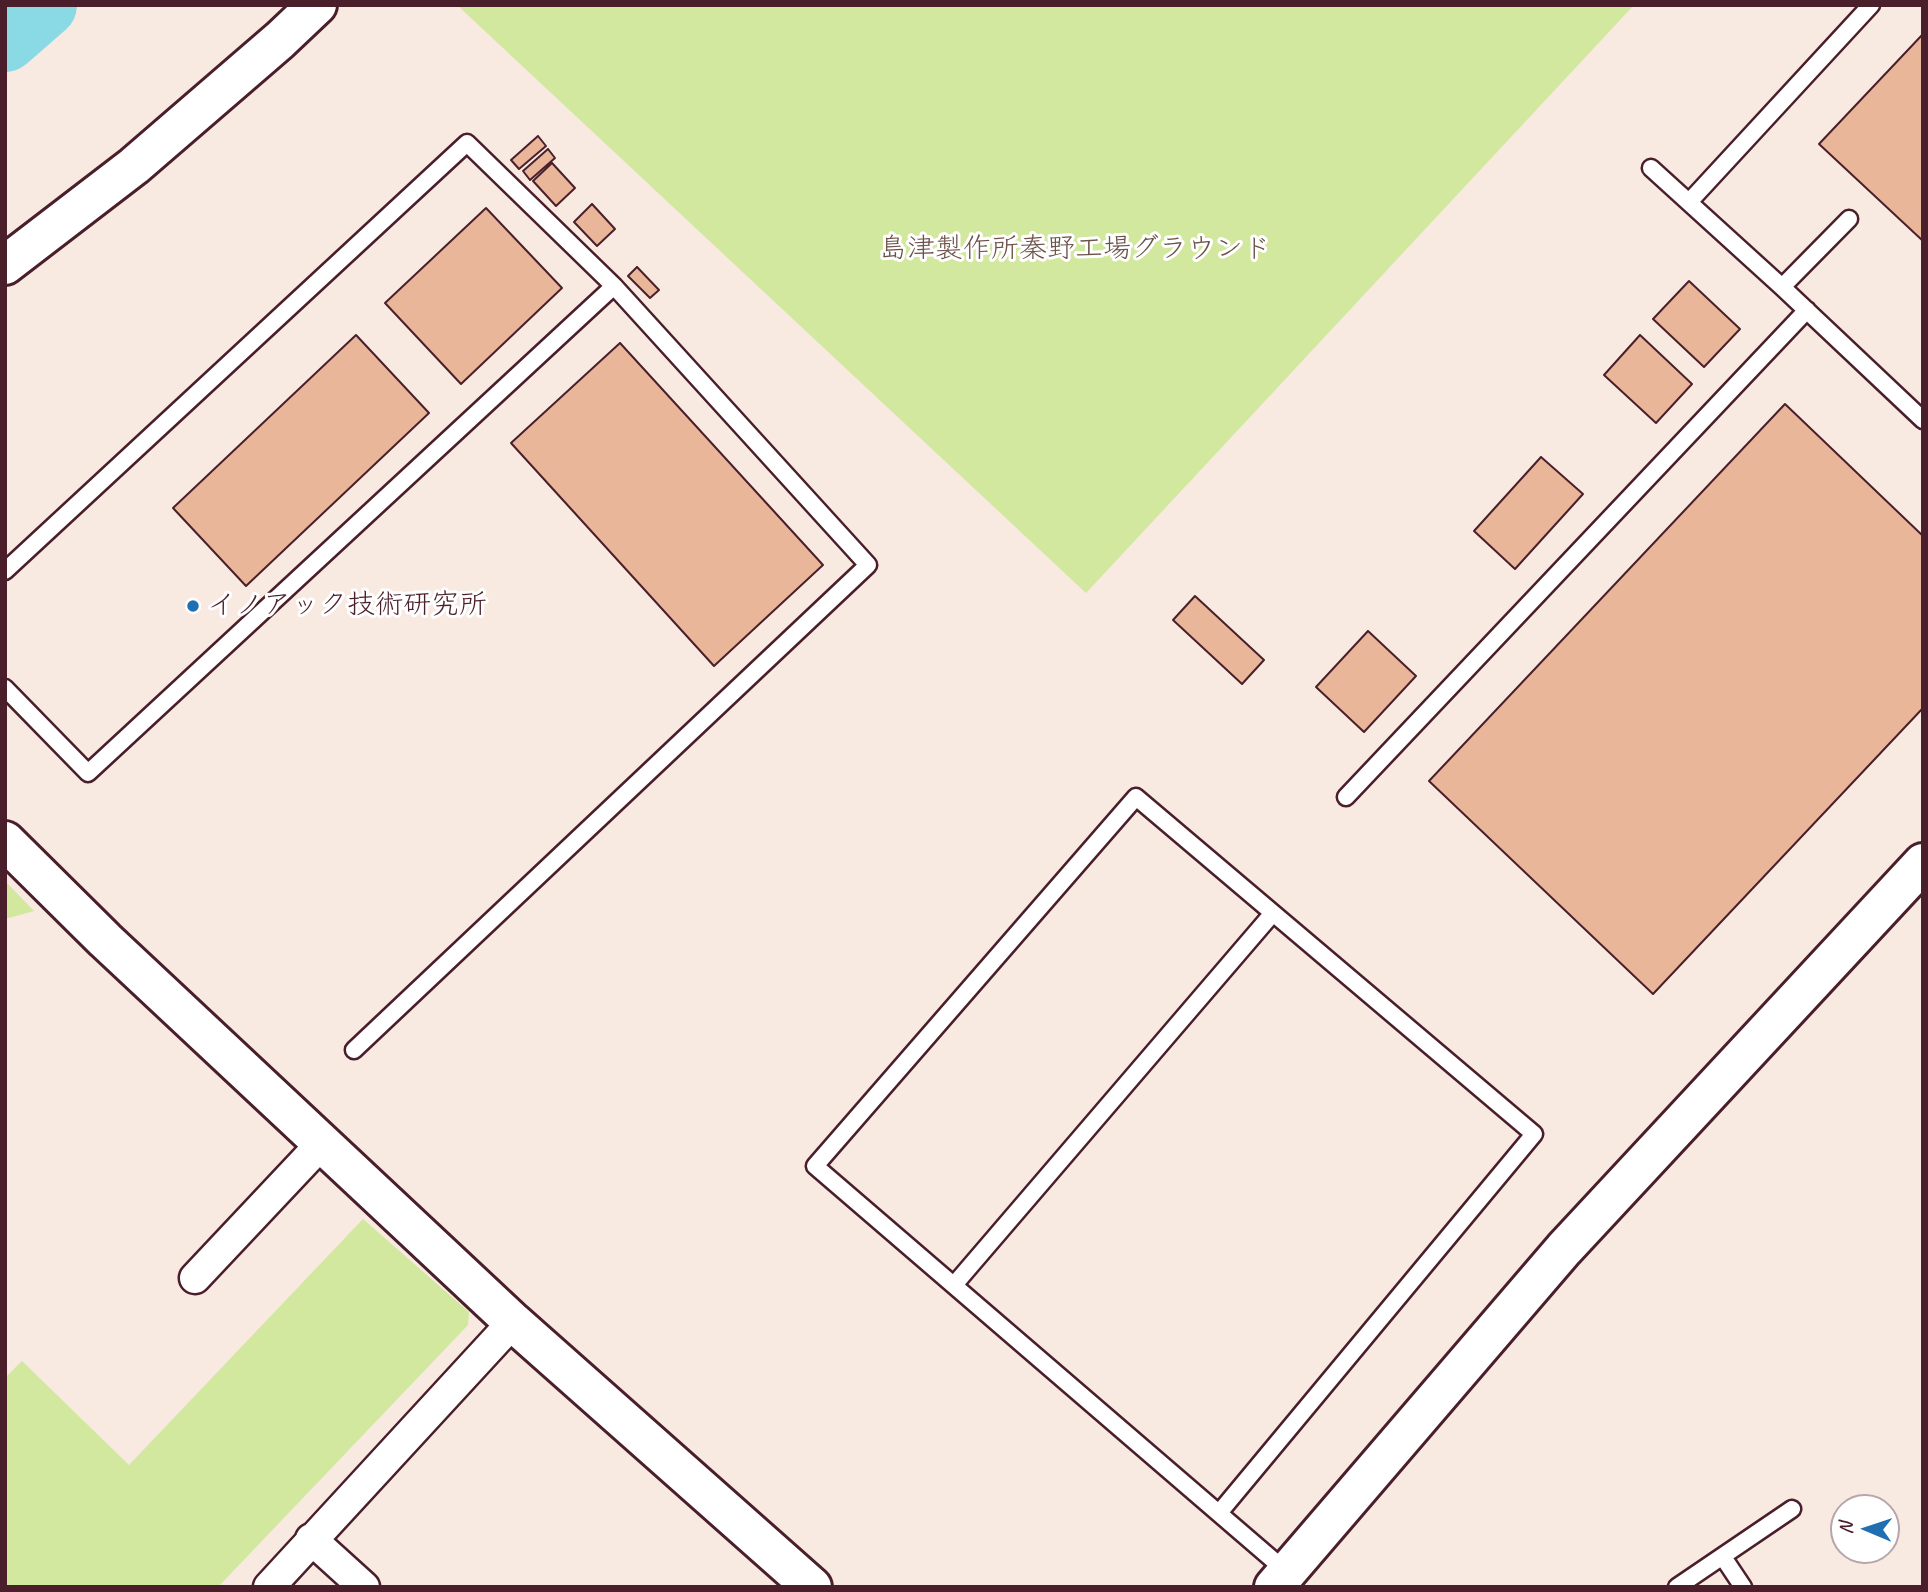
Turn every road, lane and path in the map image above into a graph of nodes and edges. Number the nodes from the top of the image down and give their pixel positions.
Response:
1 (317, 5) edge
2 (1871, 5) edge
3 (1651, 168) dead end
4 (1689, 201) junction
5 (1849, 219) dead end
6 (5, 265) edge
7 (614, 286) junction
8 (1782, 287) junction
9 (1807, 310) junction
10 (1923, 420) edge
11 (5, 571) edge
12 (5, 688) edge
13 (1346, 797) dead end
14 (5, 841) edge
15 (1923, 863) edge
16 (1273, 913) junction
17 (354, 1050) dead end
18 (323, 1142) junction
19 (195, 1278) dead end
20 (954, 1285) junction
21 (513, 1322) junction
22 (1792, 1509) dead end
23 (1219, 1513) junction
24 (311, 1539) junction
25 (1723, 1557) junction
26 (1281, 1579) edge
27 (269, 1587) edge
28 (364, 1587) edge
29 (812, 1587) edge
30 (1676, 1587) edge
31 (1743, 1587) edge

1 - 6 street
2 - 4 lane
3 - 4 lane
4 - 8 lane
5 - 8 lane
7 - 11 lane
7 - 12 lane
7 - 17 lane
8 - 9 lane
9 - 10 lane
9 - 13 lane
14 - 18 street
15 - 26 street
16 - 20 lane
16 - 20 lane
16 - 23 lane
18 - 19 street
18 - 21 street
20 - 23 lane
21 - 24 street
21 - 29 street
22 - 25 lane
23 - 26 lane
24 - 27 street
24 - 28 street
25 - 30 lane
25 - 31 lane

